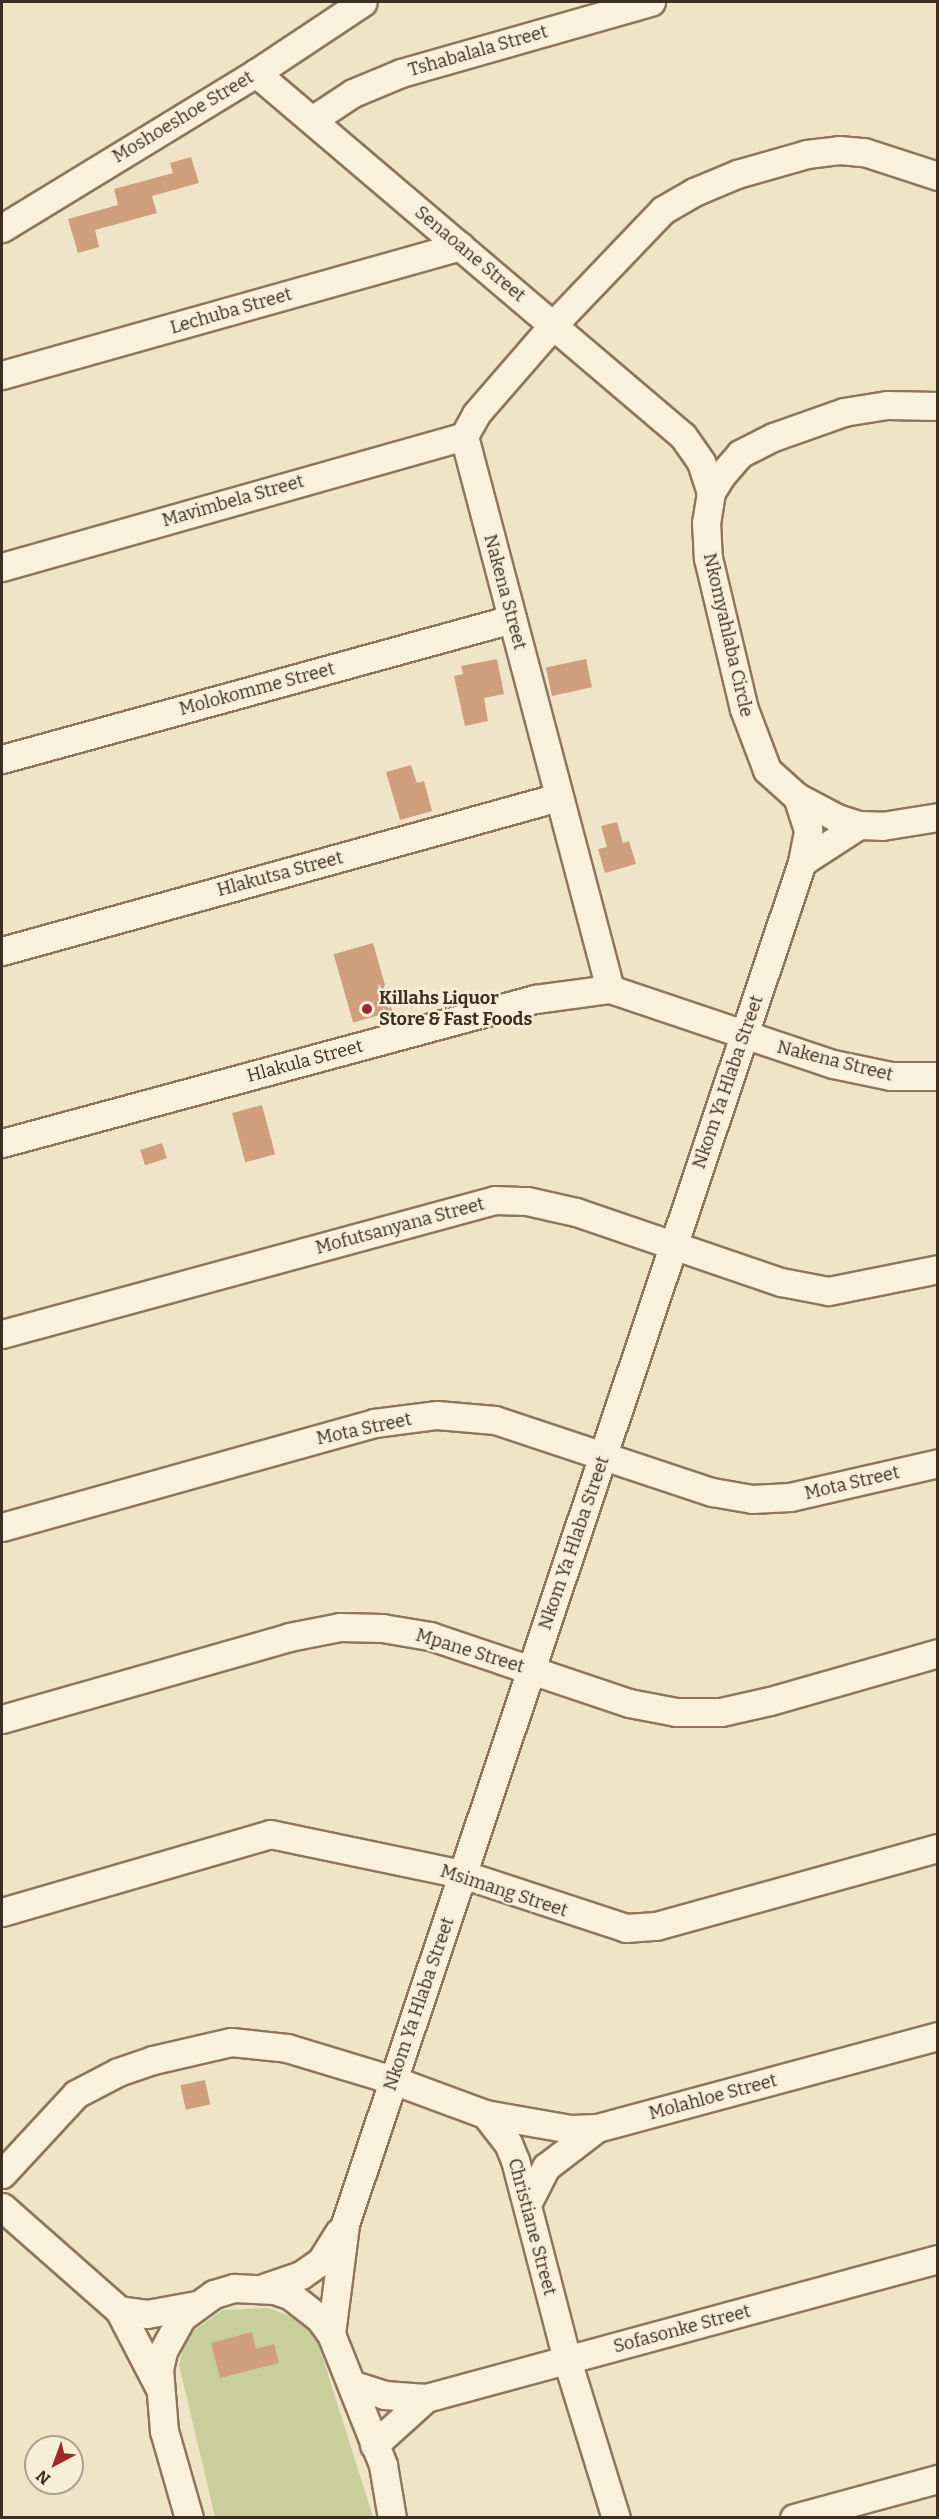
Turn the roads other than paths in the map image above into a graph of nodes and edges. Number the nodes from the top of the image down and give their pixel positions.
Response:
1 (363, 2) edge
2 (651, 2) edge
3 (256, 73) junction
4 (312, 120) junction
5 (938, 176) edge
6 (2, 228) edge
7 (460, 246) junction
8 (553, 325) junction
9 (2, 375) edge
10 (935, 403) edge
11 (464, 436) junction
12 (683, 436) junction
13 (740, 454) junction
14 (711, 492) junction
15 (2, 567) edge
16 (512, 619) junction
17 (2, 759) edge
18 (559, 797) junction
19 (796, 797) junction
20 (938, 817) edge
21 (859, 825) junction
22 (802, 862) junction
23 (2, 951) edge
24 (609, 989) junction
25 (744, 1037) junction
26 (938, 1076) edge
27 (2, 1143) edge
28 (674, 1244) junction
29 (938, 1269) edge
30 (2, 1334) edge
31 (602, 1458) junction
32 (938, 1463) edge
33 (2, 1527) edge
34 (938, 1653) edge
35 (531, 1670) junction
36 (2, 1719) edge
37 (938, 1848) edge
38 (462, 1874) junction
39 (2, 1912) edge
40 (938, 2036) edge
41 (393, 2080) junction
42 (485, 2114) junction
43 (597, 2128) junction
44 (2, 2174) edge
45 (526, 2204) junction
46 (2, 2207) edge
47 (345, 2224) junction
48 (938, 2259) edge
49 (261, 2289) junction
50 (196, 2305) junction
51 (119, 2310) junction
52 (331, 2334) junction
53 (567, 2360) junction
54 (354, 2385) junction
55 (159, 2388) junction
56 (426, 2398) junction
57 (374, 2445) junction
58 (938, 2479) edge
59 (189, 2517) edge
60 (392, 2517) edge
61 (616, 2517) edge
62 (794, 2517) edge

1 - 3 street, Moshoeshoe Street
2 - 4 street, Tshabalala Street
3 - 4 street, Senaoane Street
3 - 6 street, Moshoeshoe Street
4 - 7 street, Senaoane Street
5 - 8 street
7 - 8 street, Senaoane Street
7 - 9 street, Lechuba Street
8 - 11 street
8 - 12 street, Senaoane Street
10 - 13 street, Nkomyahlaba Circle
11 - 15 street, Mavimbela Street
11 - 16 street, Nakena Street
12 - 13 street, Senaoane Street
12 - 14 street, Senaoane Street
13 - 14 street, Nkomyahlaba Circle
14 - 19 street, Nkomyahlaba Circle
16 - 17 street, Molokomme Street
16 - 18 street, Nakena Street
18 - 23 street, Hlakutsa Street
18 - 24 street, Nakena Street
19 - 21 street, Nkomyahlaba Circle
19 - 22 street, Nkom Ya Hlaba Street
20 - 21 street, Nkomyahlaba Circle
21 - 22 street
22 - 25 street, Nkom Ya Hlaba Street
24 - 25 street, Nakena Street
24 - 27 street, Hlakula Street
25 - 26 street, Nakena Street
25 - 28 street, Nkom Ya Hlaba Street
28 - 29 street, Mofutsanyana Street
28 - 30 street, Mofutsanyana Street
28 - 31 street, Nkom Ya Hlaba Street
31 - 32 street, Mota Street
31 - 33 street, Mota Street
31 - 35 street, Nkom Ya Hlaba Street
34 - 35 street, Mpane Street
35 - 36 street, Mpane Street
35 - 38 street, Nkom Ya Hlaba Street
37 - 38 street, Msimang Street
38 - 39 street, Msimang Street
38 - 41 street, Nkom Ya Hlaba Street
40 - 43 street, Molahloe Street
41 - 42 street
41 - 44 street
41 - 47 street, Nkom Ya Hlaba Street
42 - 43 street, Molahloe Street
42 - 45 street, Christiane Street
43 - 45 street
45 - 53 street, Christiane Street
46 - 51 street
47 - 49 street, Nkom Ya Hlaba Street
47 - 52 street, Nkom Ya Hlaba Street
48 - 53 street, Sofasonke Street
49 - 50 street
49 - 52 street
50 - 51 street
50 - 55 street
51 - 55 street
52 - 54 street
53 - 56 street, Sofasonke Street
53 - 61 street, Christiane Street
54 - 56 street, Sofasonke Street
54 - 57 street
55 - 59 street
56 - 57 street, Sofasonke Street
57 - 60 street
58 - 62 street

